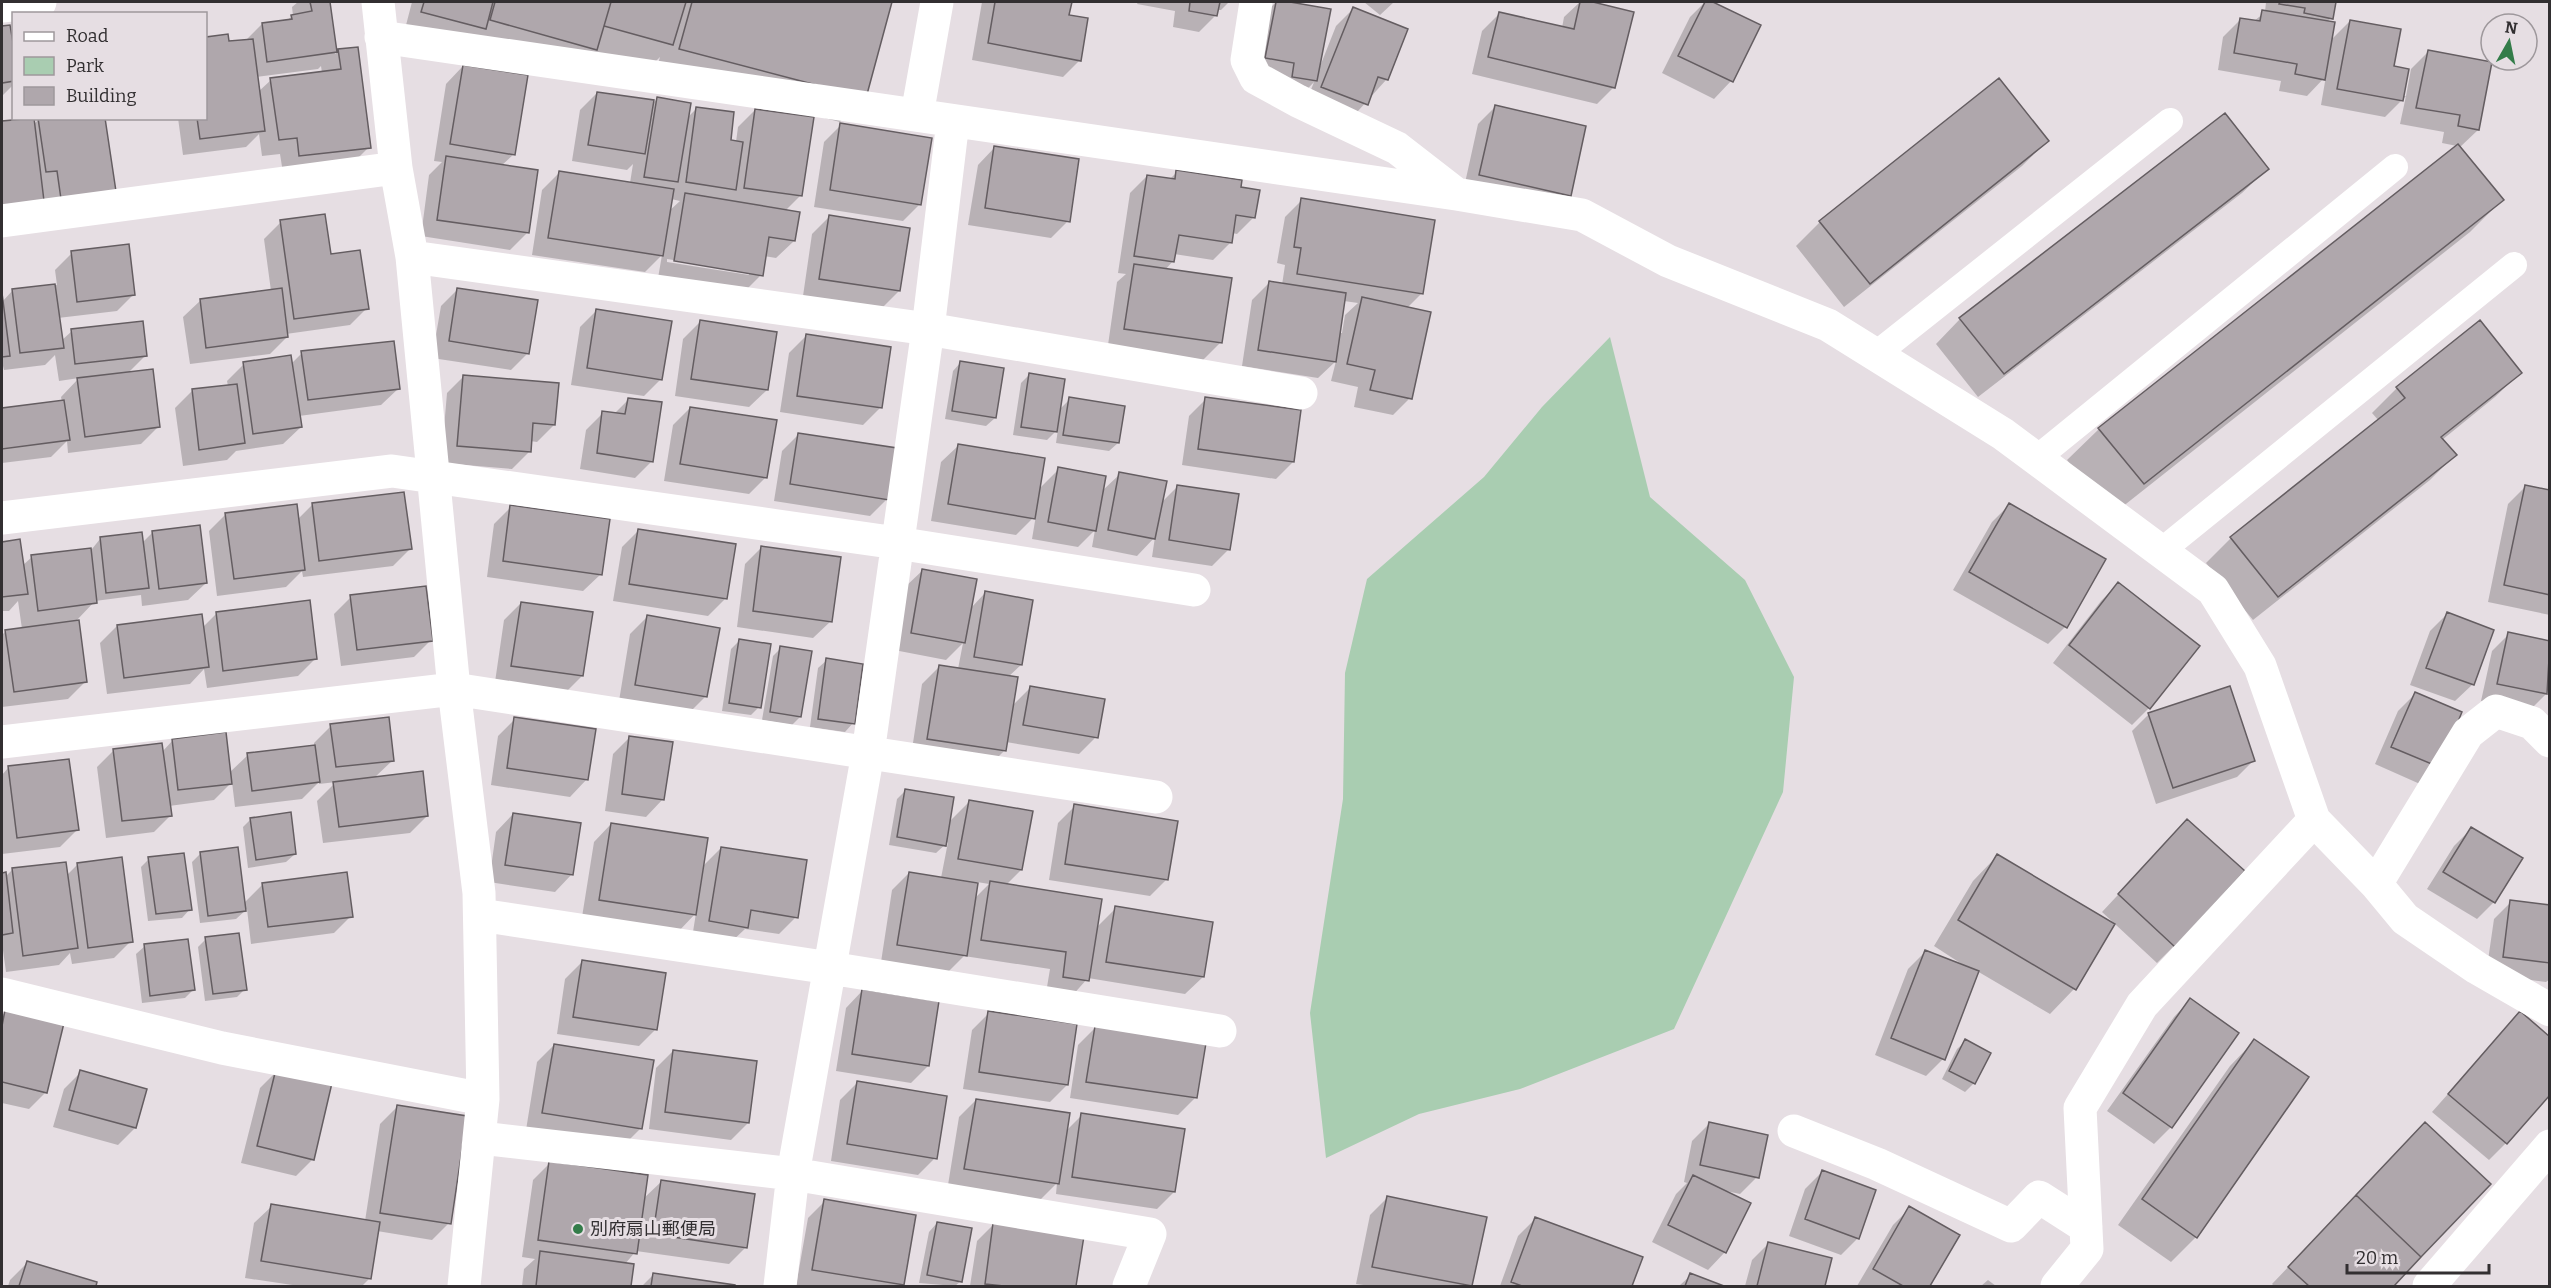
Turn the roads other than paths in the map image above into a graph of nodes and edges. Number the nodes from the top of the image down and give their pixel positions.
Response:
1 (40, 2) edge
2 (378, 2) edge
3 (937, 2) edge
4 (1256, 2) edge
5 (2, 6) edge
6 (381, 37) junction
7 (917, 115) junction
8 (953, 121) junction
9 (2170, 121) dead end
10 (2395, 167) dead end
11 (396, 168) junction
12 (1456, 194) junction
13 (2, 221) edge
14 (412, 257) junction
15 (2514, 265) dead end
16 (928, 328) junction
17 (1875, 355) junction
18 (1301, 393) dead end
19 (2036, 459) junction
20 (435, 476) junction
21 (2, 518) edge
22 (897, 543) junction
23 (2160, 552) junction
24 (1194, 590) dead end
25 (454, 689) junction
26 (2550, 741) edge
27 (2, 742) edge
28 (868, 753) junction
29 (1155, 796) dead end
30 (2314, 819) junction
31 (2376, 884) junction
32 (480, 915) junction
33 (830, 968) junction
34 (2, 994) edge
35 (2550, 1010) edge
36 (1220, 1031) dead end
37 (483, 1099) junction
38 (1794, 1131) dead end
39 (481, 1138) junction
40 (2550, 1146) edge
41 (794, 1173) junction
42 (2086, 1227) junction
43 (464, 1287) edge
44 (780, 1287) edge
45 (1129, 1287) edge
46 (2056, 1287) edge
47 (2429, 1287) edge

1 - 5 street
2 - 6 street
3 - 7 street
4 - 12 street
6 - 7 street
6 - 11 street
7 - 8 street
8 - 12 street
8 - 16 street
9 - 17 lane
10 - 19 lane
11 - 13 street
11 - 14 street
12 - 17 street
14 - 16 street
14 - 20 street
15 - 23 lane
16 - 18 street
16 - 22 street
17 - 19 street
19 - 23 street
20 - 21 street
20 - 22 street
20 - 25 street
22 - 24 street
22 - 28 street
23 - 30 street
25 - 27 street
25 - 28 street
25 - 32 street
26 - 31 street
28 - 29 street
28 - 33 street
30 - 31 street
30 - 42 street
31 - 35 street
32 - 33 street
32 - 37 street
33 - 36 street
33 - 41 street
34 - 37 street
37 - 39 street
38 - 42 street
39 - 41 street
39 - 43 street
40 - 47 street
41 - 44 street
41 - 45 street
42 - 46 street

